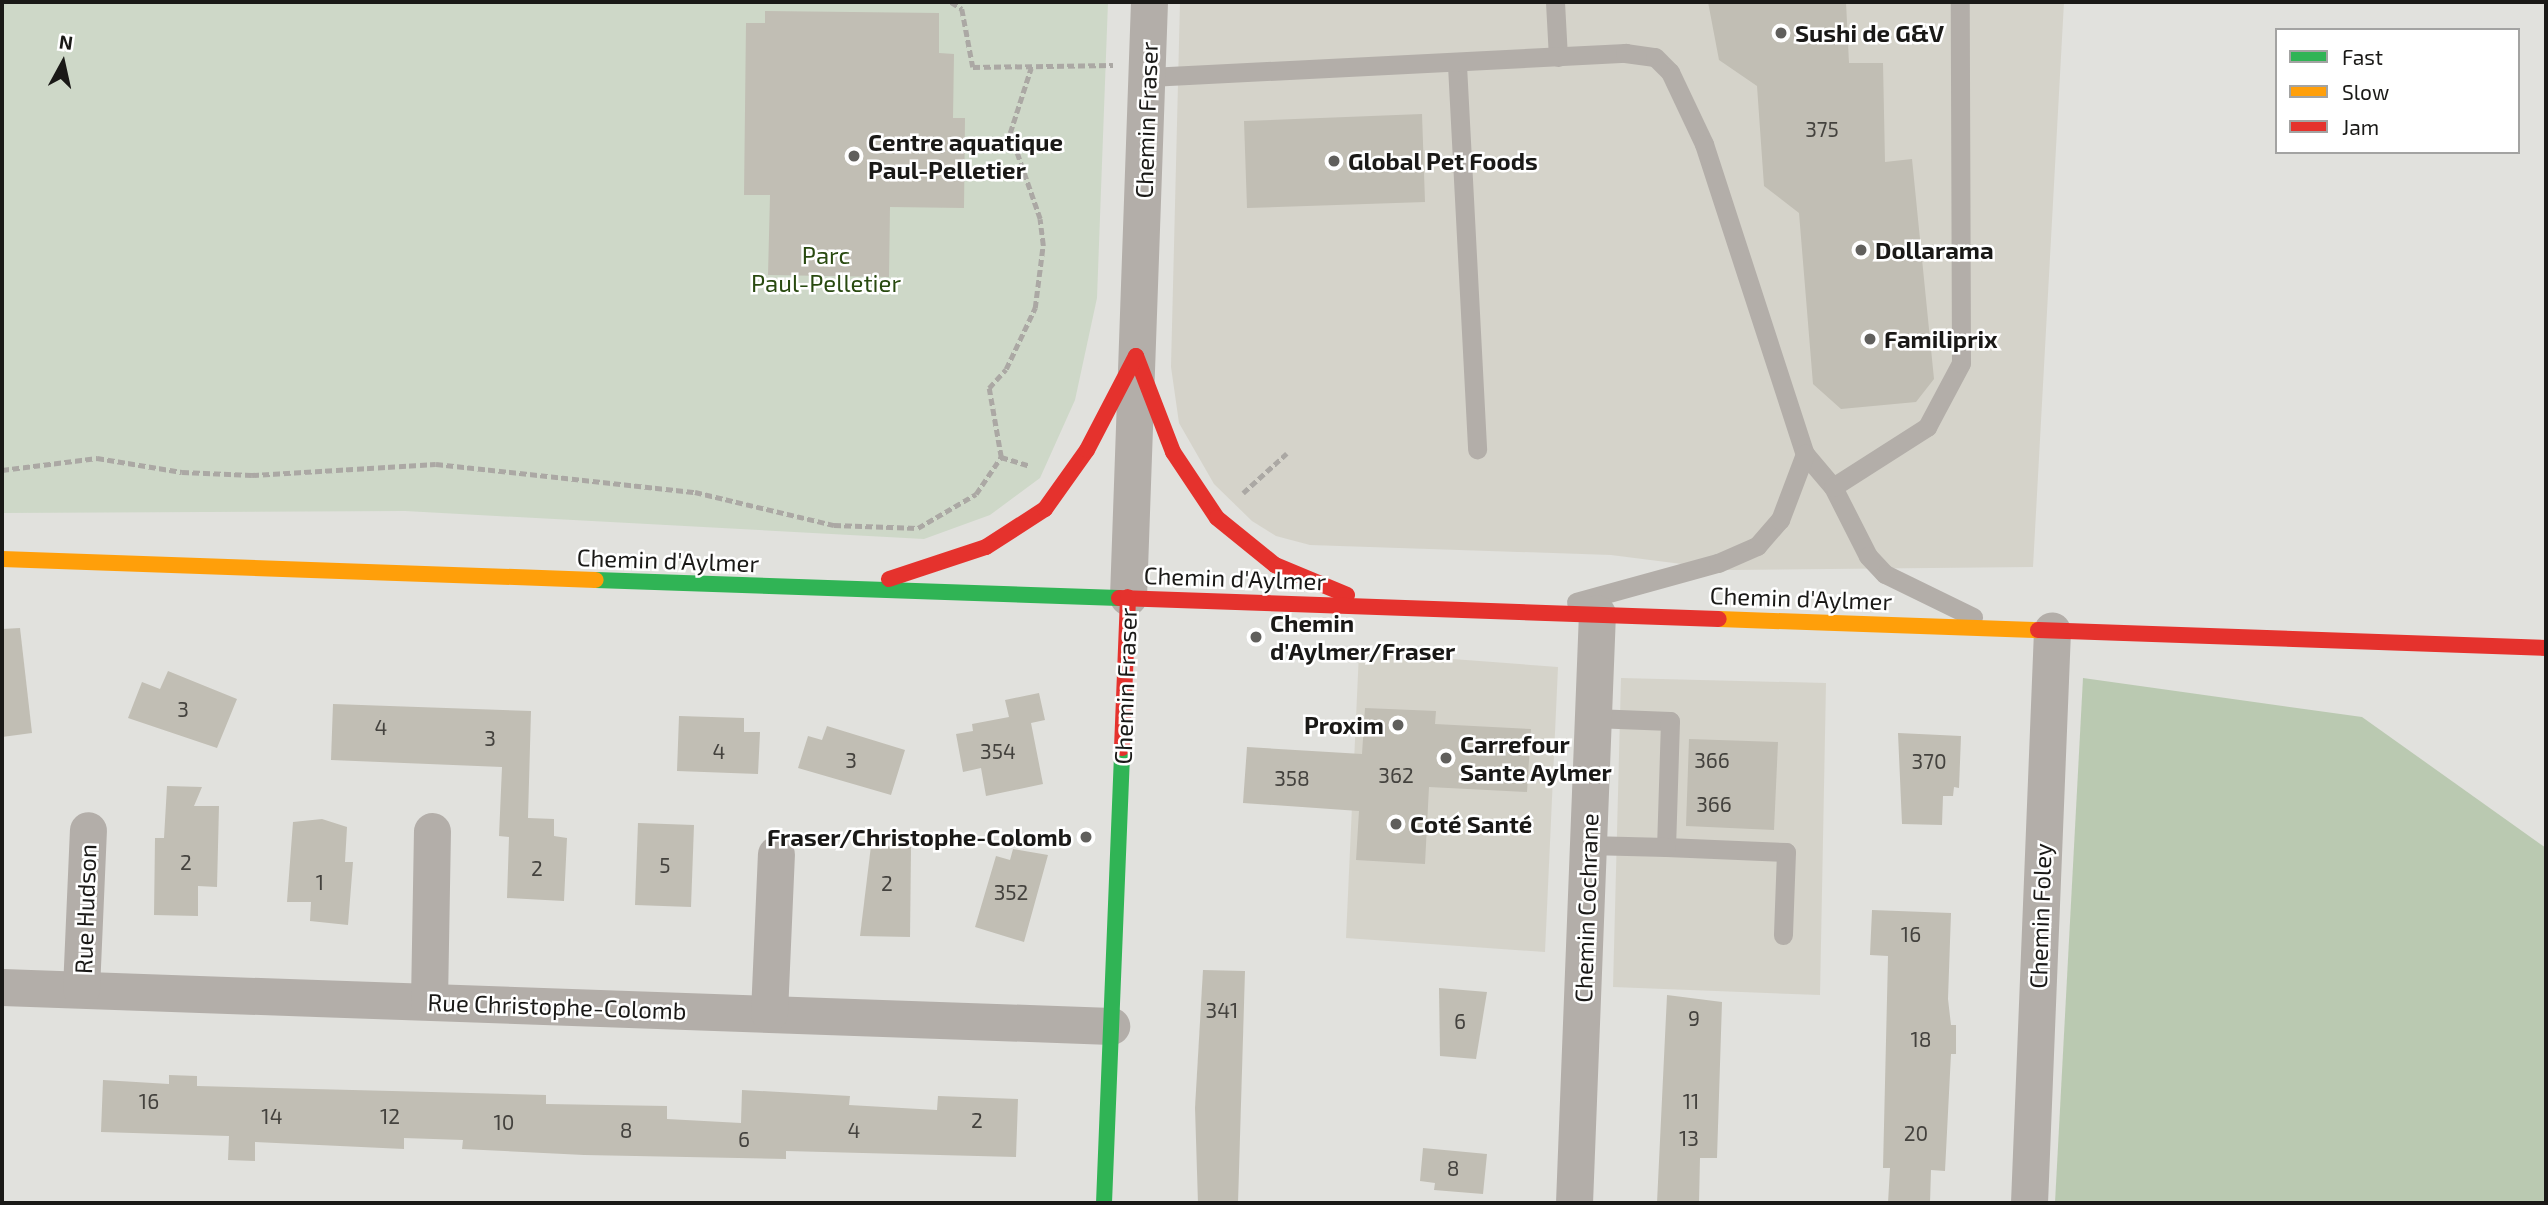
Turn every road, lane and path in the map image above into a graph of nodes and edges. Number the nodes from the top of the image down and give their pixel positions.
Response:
1 (951, 2) edge
2 (1149, 2) edge
3 (1555, 2) edge
4 (1960, 2) edge
5 (1558, 57) junction
6 (1457, 65) junction
7 (1031, 68) junction
8 (1148, 71) junction
9 (1136, 356) junction
10 (1476, 449) dead end
11 (1287, 453) dead end
12 (1805, 454) junction
13 (1001, 457) junction
14 (1038, 468) dead end
15 (2, 470) edge
16 (1833, 487) junction
17 (1238, 497) dead end
18 (2, 559) edge
19 (849, 589) junction
20 (1128, 597) junction
21 (1382, 606) junction
22 (1540, 612) junction
23 (1597, 613) junction
24 (2001, 628) junction
25 (2052, 630) junction
26 (2466, 643) junction
27 (2546, 643) edge
28 (2546, 648) edge
29 (1593, 718) junction
30 (88, 830) dead end
31 (432, 831) dead end
32 (1588, 845) junction
33 (1666, 848) junction
34 (776, 854) dead end
35 (1783, 935) dead end
36 (2, 986) edge
37 (81, 989) junction
38 (429, 1002) junction
39 (769, 1013) junction
40 (1111, 1026) junction
41 (1104, 1203) edge
42 (1574, 1203) edge
43 (2029, 1203) edge

1 - 7 path
2 - 8 street, Chemin Fraser
3 - 5 lane
4 - 16 lane
5 - 6 lane
5 - 12 lane
6 - 8 lane
6 - 10 lane
7 - 8 path
7 - 13 path
8 - 9 street, Chemin Fraser
9 - 19 main road
9 - 20 street, Chemin Fraser
9 - 21 main road
11 - 17 path
12 - 16 lane
12 - 22 lane
13 - 14 path
13 - 15 path
16 - 24 lane
18 - 19 main road, Chemin d'Aylmer
19 - 20 main road, Chemin d'Aylmer
20 - 21 main road, Chemin d'Aylmer
20 - 40 main road, Chemin Fraser
21 - 22 main road, Chemin d'Aylmer
22 - 23 main road, Chemin d'Aylmer
23 - 24 main road, Chemin d'Aylmer
23 - 29 street, Chemin Cochrane
24 - 25 main road, Chemin d'Aylmer
25 - 26 main road, Chemin d'Aylmer
25 - 43 street, Chemin Foley
26 - 27 main road, Chemin d'Aylmer
26 - 28 main road, Chemin d'Aylmer
29 - 32 street, Chemin Cochrane
29 - 33 lane
30 - 37 street, Rue Hudson
31 - 38 street
32 - 33 lane
32 - 42 street, Chemin Cochrane
33 - 35 lane
34 - 39 street
36 - 37 street, Rue Christophe-Colomb
37 - 38 street, Rue Christophe-Colomb
38 - 39 street, Rue Christophe-Colomb
39 - 40 street, Rue Christophe-Colomb
40 - 41 main road, Chemin Fraser

